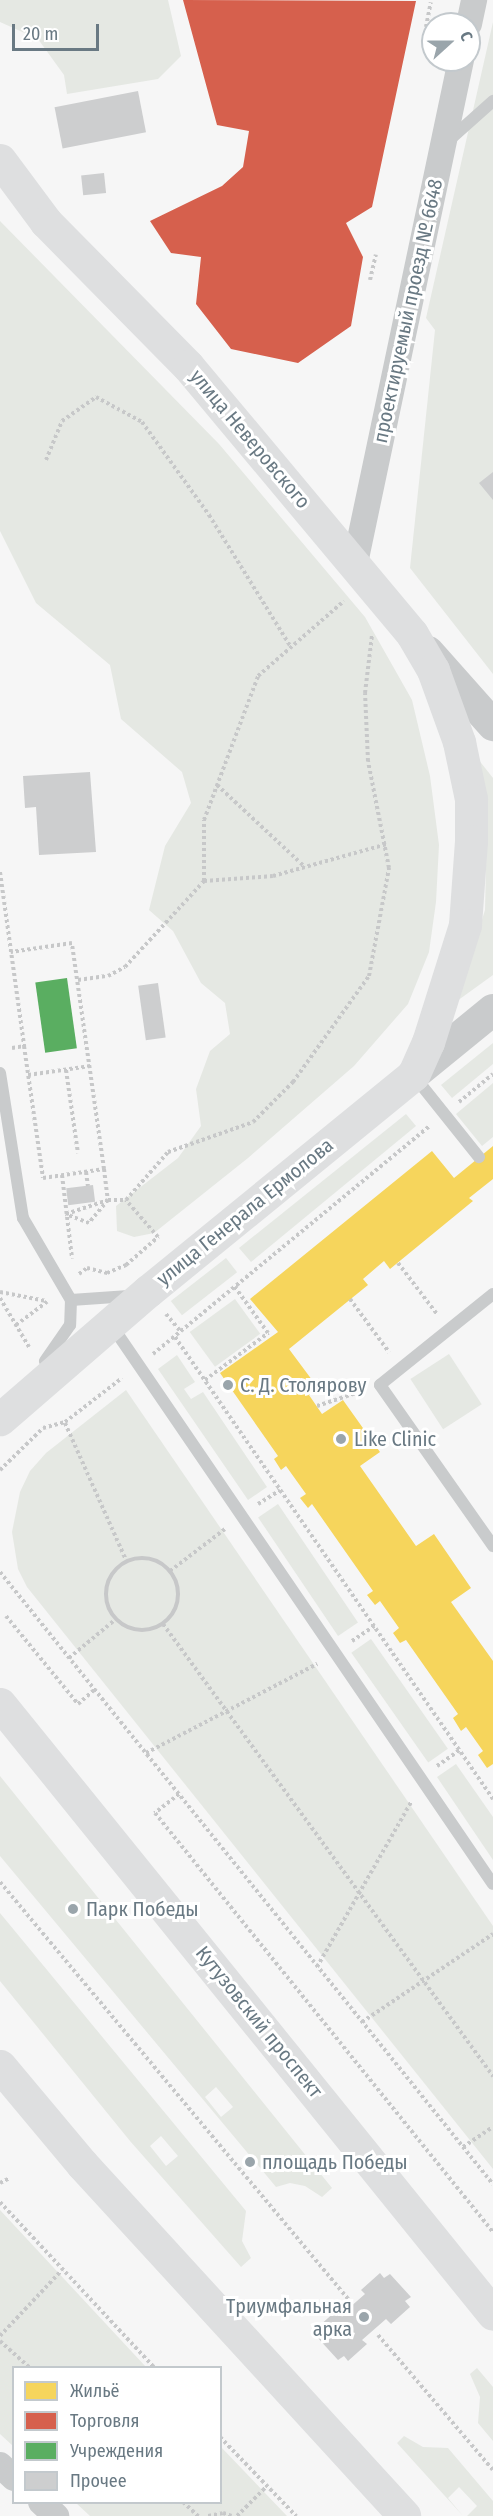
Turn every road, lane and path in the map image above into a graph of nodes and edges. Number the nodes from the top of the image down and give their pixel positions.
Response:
1 (431, 3) dead end
2 (429, 12) edge
3 (458, 72) edge
4 (493, 101) edge
5 (443, 144) junction
6 (0, 160) edge
7 (376, 255) dead end
8 (370, 280) dead end
9 (46, 460) dead end
10 (355, 562) junction
11 (351, 610) dead end
12 (365, 627) dead end
13 (412, 634) junction
14 (291, 647) junction
15 (493, 725) edge
16 (217, 785) junction
17 (387, 844) junction
18 (305, 867) junction
19 (0, 872) edge
20 (204, 881) junction
21 (11, 952) junction
22 (78, 980) junction
23 (493, 1010) edge
24 (24, 1046) junction
25 (12, 1048) dead end
26 (90, 1066) junction
27 (66, 1070) junction
28 (0, 1073) edge
29 (493, 1074) edge
30 (28, 1075) junction
31 (413, 1075) junction
32 (446, 1113) junction
33 (78, 1153) dead end
34 (479, 1157) dead end
35 (104, 1169) junction
36 (86, 1172) junction
37 (62, 1175) junction
38 (88, 1186) dead end
39 (108, 1200) junction
40 (126, 1200) junction
41 (66, 1214) junction
42 (398, 1263) dead end
43 (235, 1287) junction
44 (0, 1292) edge
45 (493, 1294) edge
46 (0, 1298) edge
47 (350, 1299) dead end
48 (71, 1300) junction
49 (155, 1300) junction
50 (110, 1322) junction
51 (16, 1326) junction
52 (449, 1329) junction
53 (181, 1332) junction
54 (175, 1337) junction
55 (31, 1350) dead end
56 (149, 1357) dead end
57 (401, 1367) junction
58 (124, 1376) dead end
59 (205, 1380) junction
60 (380, 1385) junction
61 (18, 1386) dead end
62 (317, 1406) dead end
63 (0, 1419) edge
64 (65, 1422) junction
65 (0, 1470) edge
66 (280, 1490) junction
67 (253, 1508) dead end
68 (225, 1528) dead end
69 (493, 1545) edge
70 (127, 1562) junction
71 (170, 1570) junction
72 (0, 1572) edge
73 (6, 1616) dead end
74 (116, 1619) junction
75 (163, 1624) junction
76 (374, 1626) junction
77 (346, 1644) dead end
78 (69, 1658) junction
79 (317, 1664) dead end
80 (94, 1690) junction
81 (0, 1704) edge
82 (227, 1713) junction
83 (460, 1750) junction
84 (146, 1753) junction
85 (431, 1770) dead end
86 (179, 1794) junction
87 (493, 1799) edge
88 (411, 1802) dead end
89 (0, 1882) edge
90 (493, 1884) edge
91 (358, 1893) junction
92 (493, 1934) edge
93 (317, 1966) junction
94 (423, 1982) junction
95 (362, 2022) junction
96 (0, 2066) edge
97 (493, 2076) edge
98 (493, 2127) edge
99 (463, 2147) junction
100 (10, 2178) dead end
101 (0, 2183) edge
102 (493, 2184) edge
103 (0, 2202) edge
104 (493, 2232) edge
105 (62, 2270) junction
106 (354, 2306) dead end
107 (493, 2314) edge
108 (378, 2335) dead end
109 (0, 2336) edge
110 (0, 2341) edge
111 (29, 2366) edge
112 (154, 2366) edge
113 (222, 2439) edge
114 (0, 2465) edge
115 (493, 2470) edge
116 (12, 2476) edge
117 (267, 2486) junction
118 (43, 2504) edge
119 (185, 2504) edge
120 (56, 2516) edge
121 (198, 2516) edge
122 (208, 2516) edge
123 (232, 2516) edge
124 (237, 2516) edge
125 (296, 2516) edge
126 (404, 2516) edge

1 - 2 path
3 - 5 street, проектируемый проезд № 6648
4 - 5 lane
5 - 10 street, проектируемый проезд № 6648
6 - 10 main road, улица Неверовского
7 - 8 path
9 - 14 path
10 - 13 main road, улица Неверовского
11 - 14 path
12 - 17 path
13 - 15 street, улица Неверовского
13 - 31 main road
14 - 16 path
16 - 18 path
16 - 20 path
17 - 18 path
17 - 40 path
18 - 20 path
19 - 21 path
20 - 22 path
21 - 22 path
21 - 24 path
22 - 26 path
23 - 31 street, улица Генерала Ермолова
24 - 25 path
24 - 30 path
26 - 27 path
26 - 35 path
27 - 30 path
27 - 33 path
28 - 48 lane
29 - 32 path
30 - 37 path
31 - 32 lane
31 - 49 main road, улица Генерала Ермолова
32 - 34 lane
32 - 43 path
35 - 36 path
35 - 39 path
36 - 37 path
36 - 38 path
37 - 41 path
39 - 40 path
39 - 41 path
39 - 41 path
40 - 41 path
42 - 52 path
43 - 53 path
43 - 59 path
44 - 51 path
45 - 52 lane
46 - 51 path
47 - 57 path
48 - 49 lane
48 - 61 lane
49 - 50 main road, улица Генерала Ермолова
49 - 53 path
50 - 63 main road, улица Генерала Ермолова
50 - 90 lane
51 - 55 path
52 - 57 lane
53 - 54 path
54 - 56 path
54 - 59 path
57 - 60 lane
58 - 64 path
59 - 66 path
60 - 62 path
60 - 69 lane
64 - 65 path
64 - 70 path
66 - 67 path
66 - 76 path
68 - 71 path
70 - 71 path
70 - 74 path
71 - 75 path
72 - 78 path
73 - 80 path
74 - 75 path
74 - 78 path
75 - 82 path
76 - 77 path
76 - 83 path
78 - 80 path
79 - 82 path
80 - 84 path
81 - 107 main road, Кутузовский проспект
82 - 84 path
82 - 91 path
83 - 85 path
83 - 87 path
84 - 86 path
86 - 93 path
86 - 104 path
88 - 91 path
89 - 106 path
91 - 93 path
91 - 94 path
92 - 94 path
93 - 95 path
94 - 95 path
94 - 97 path
95 - 99 path
96 - 126 main road
98 - 99 path
99 - 102 path
100 - 101 path
103 - 105 path
105 - 109 path
105 - 112 path
108 - 115 path
110 - 111 path
113 - 117 path
114 - 116 street
117 - 124 path
117 - 125 path
118 - 120 street
119 - 121 path
122 - 123 path

